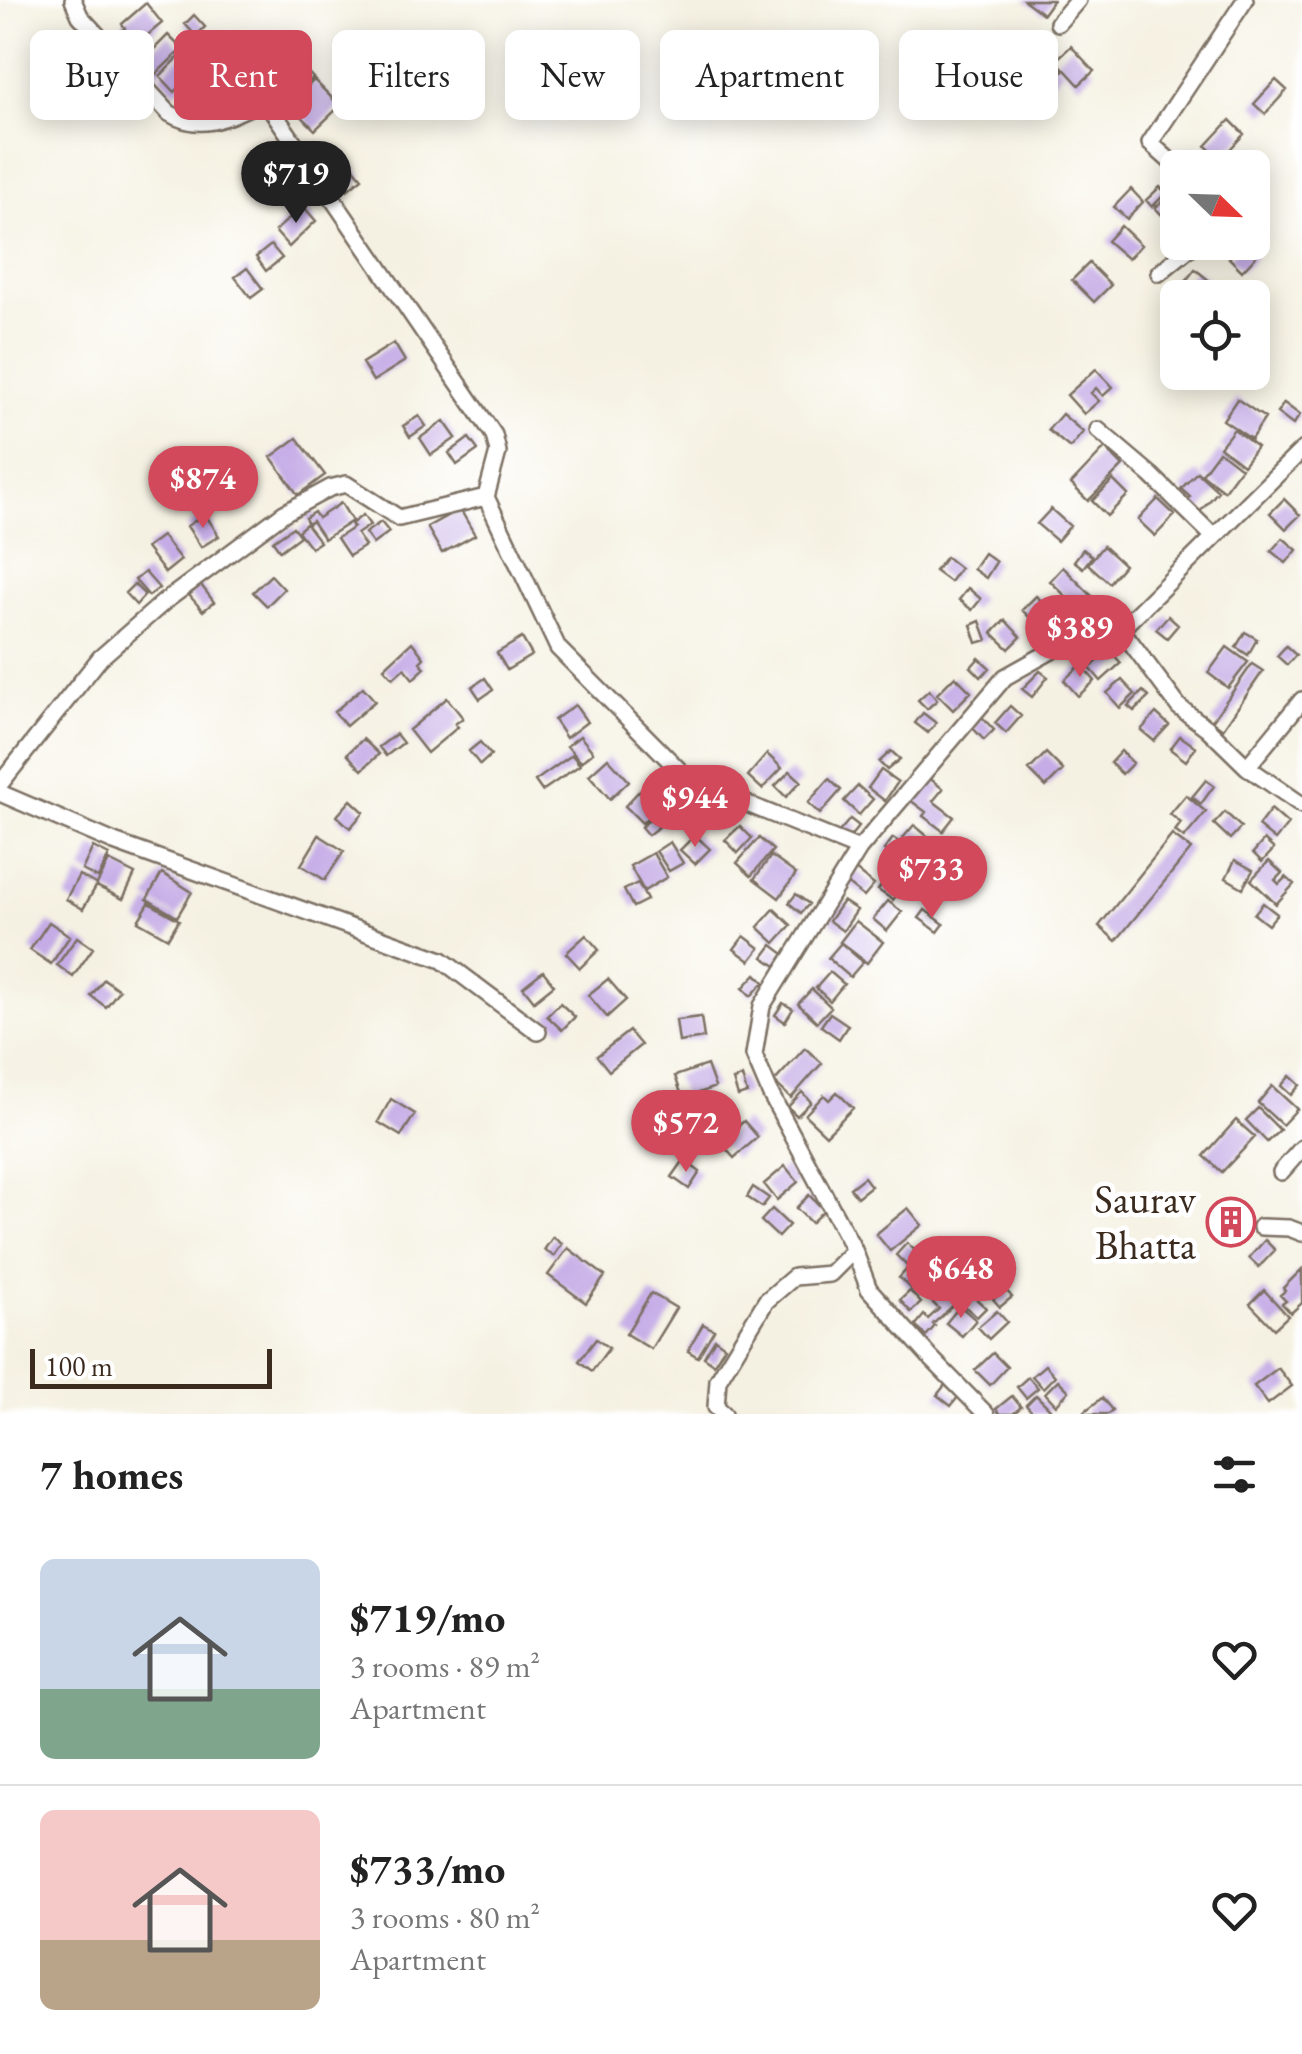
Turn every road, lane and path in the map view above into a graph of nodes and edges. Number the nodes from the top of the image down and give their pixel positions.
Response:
1 (73, 0) edge
2 (1078, 0) edge
3 (1245, 0) edge
4 (1058, 23) dead end
5 (1160, 152) edge
6 (1175, 260) edge
7 (1159, 273) dead end
8 (1098, 430) dead end
9 (1302, 450) edge
10 (486, 497) junction
11 (1214, 537) junction
12 (1122, 630) junction
13 (1302, 700) edge
14 (1247, 766) junction
15 (0, 784) edge
16 (0, 794) edge
17 (1302, 806) edge
18 (859, 849) junction
19 (538, 1032) dead end
20 (1302, 1148) edge
21 (1281, 1172) dead end
22 (1261, 1228) dead end
23 (1302, 1232) edge
24 (854, 1250) junction
25 (724, 1414) edge
26 (986, 1414) edge

1 - 10 street
2 - 4 street
3 - 5 street
6 - 7 street
8 - 11 street
9 - 11 street
10 - 15 street
10 - 18 street
11 - 12 street
12 - 14 street
12 - 18 street
13 - 14 street
14 - 17 street
16 - 19 street
18 - 24 street
20 - 21 street
22 - 23 street
24 - 25 street
24 - 26 street

